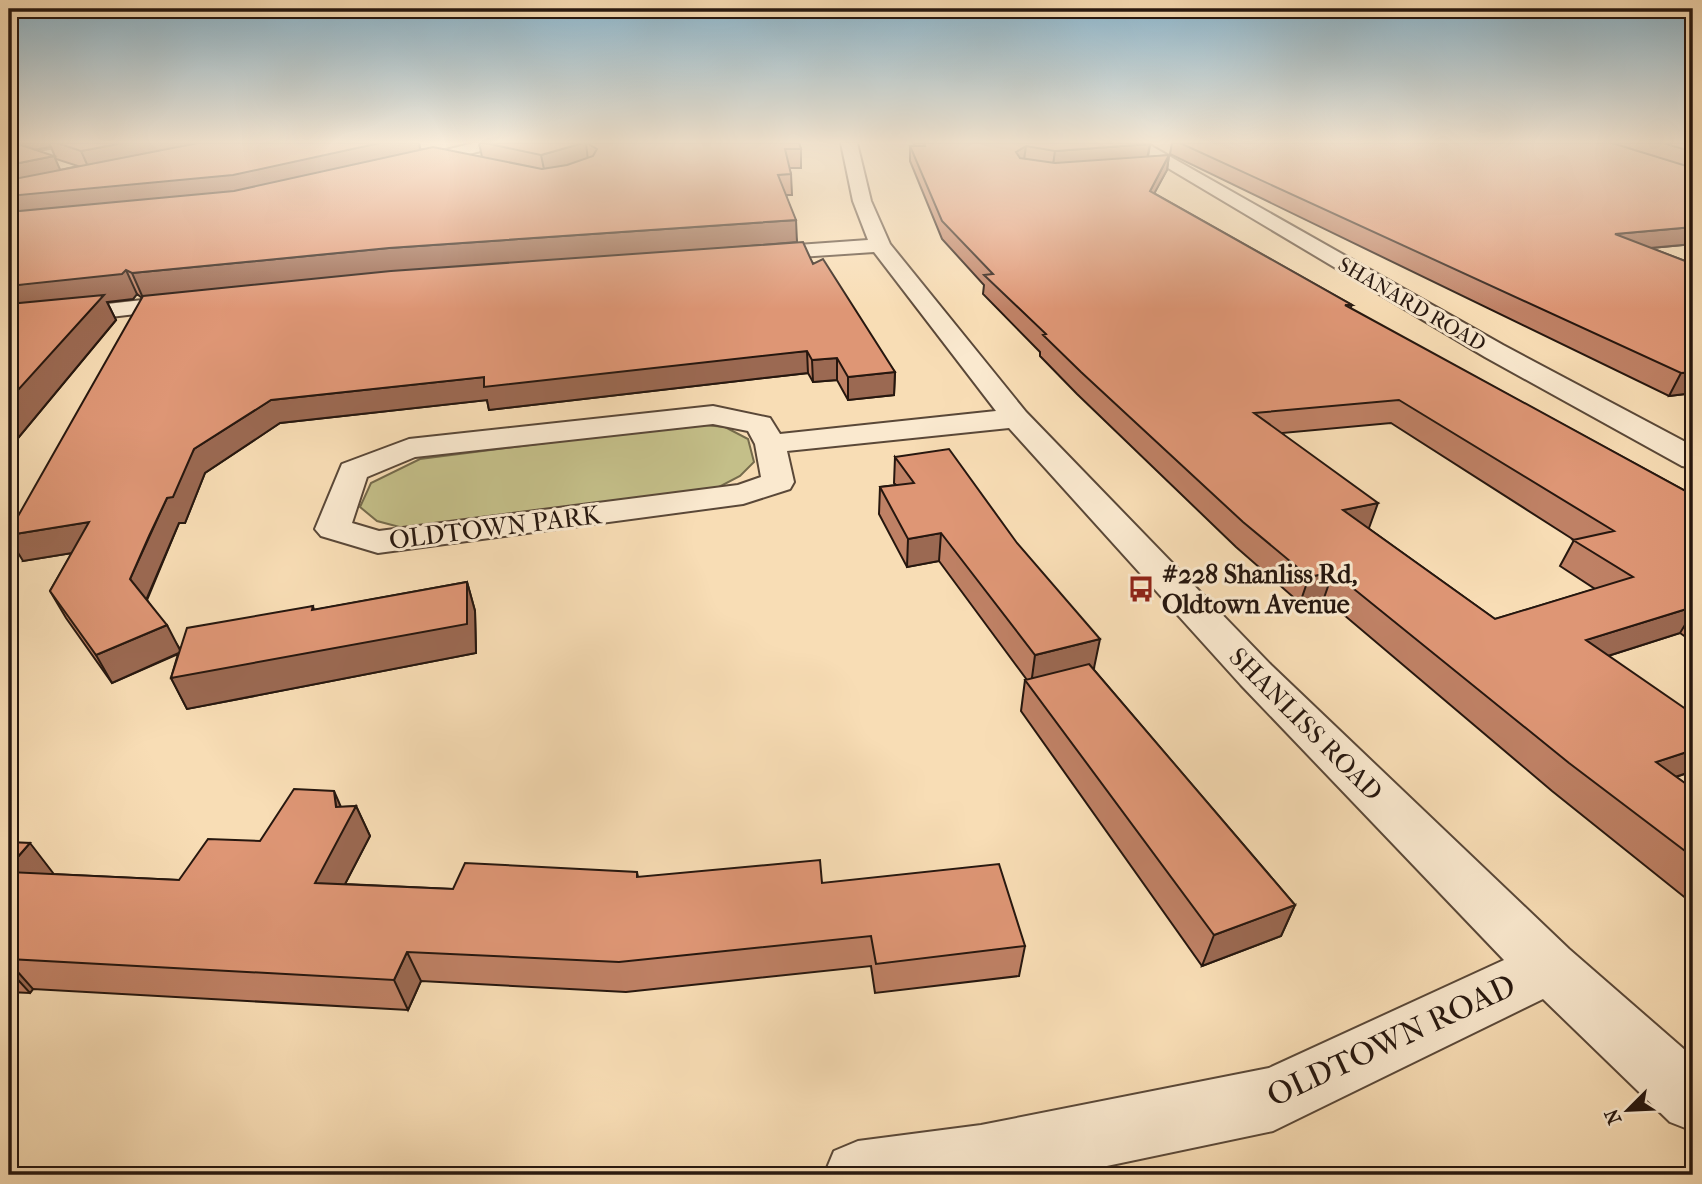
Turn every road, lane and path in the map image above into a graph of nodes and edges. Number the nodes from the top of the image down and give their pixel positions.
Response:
1 (861, 198) edge
2 (1244, 198) edge
3 (880, 245) junction
4 (733, 256) edge
5 (204, 300) edge
6 (9, 322) edge
7 (1016, 418) junction
8 (770, 444) junction
9 (1693, 459) edge
10 (1549, 967) junction
11 (1693, 1100) edge
12 (858, 1175) edge

1 - 3 street, SHANLISS ROAD
2 - 9 street, SHANARD ROAD
3 - 4 street
3 - 7 street, SHANLISS ROAD
5 - 6 street
7 - 8 street
7 - 10 street, SHANLISS ROAD
8 - 8 street, OLDTOWN PARK
10 - 11 street, SHANLISS ROAD
10 - 12 street, OLDTOWN ROAD

